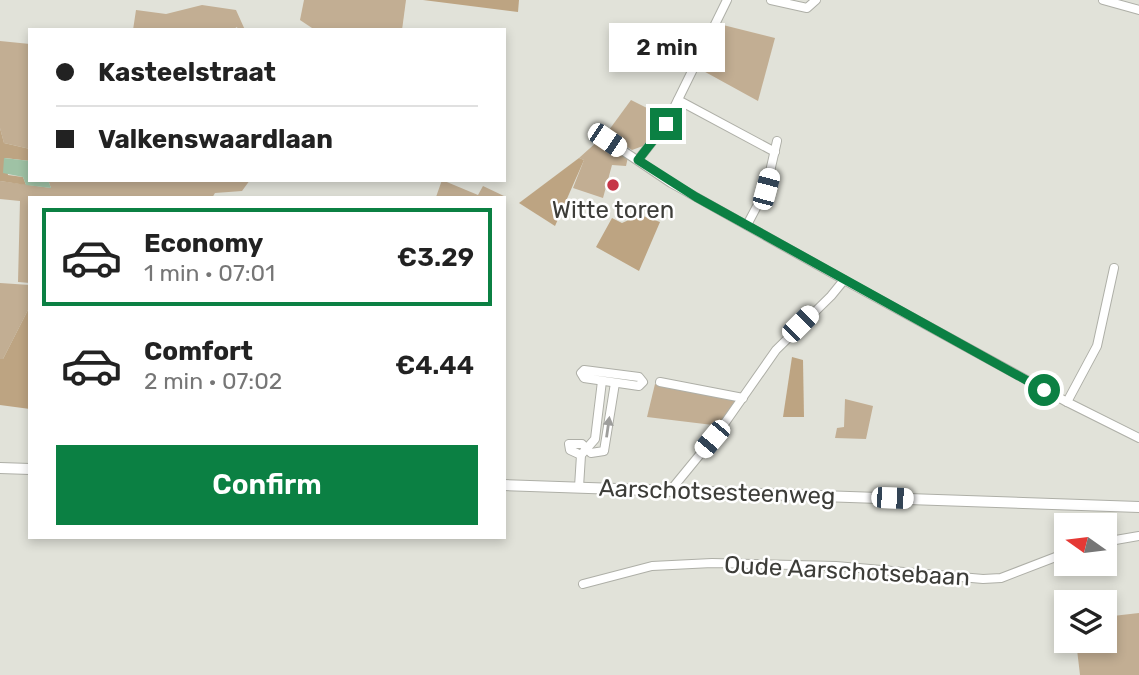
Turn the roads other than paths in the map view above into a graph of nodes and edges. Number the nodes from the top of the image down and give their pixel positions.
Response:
1 (727, 0) edge
2 (771, 0) edge
3 (816, 0) edge
4 (1103, 0) edge
5 (1139, 10) edge
6 (678, 100) junction
7 (603, 133) dead end
8 (777, 141) dead end
9 (775, 152) junction
10 (638, 160) junction
11 (747, 225) junction
12 (1114, 268) dead end
13 (844, 280) junction
14 (603, 381) junction
15 (660, 382) dead end
16 (615, 383) junction
17 (743, 398) junction
18 (1067, 402) junction
19 (1139, 438) edge
20 (583, 452) junction
21 (0, 468) edge
22 (28, 469) edge
23 (506, 485) edge
24 (579, 487) junction
25 (670, 491) junction
26 (1139, 507) edge
27 (1139, 536) edge
28 (1117, 540) edge
29 (1054, 558) edge
30 (583, 584) dead end

1 - 6 street
2 - 3 street
4 - 5 street
6 - 9 street
6 - 10 street
7 - 10 street
8 - 9 street
9 - 11 street
10 - 11 street
11 - 13 street
12 - 18 street
13 - 17 street
13 - 18 street
14 - 16 street
14 - 16 street
14 - 20 street
15 - 17 street
20 -> 16 street
17 - 25 street
18 - 19 street
20 - 24 street
21 - 22 main road
23 - 24 main road, Aarschotsesteenweg
24 - 25 main road, Aarschotsesteenweg
25 - 26 main road, Aarschotsesteenweg
27 - 28 street
29 - 30 street, Oude Aarschotsebaan

